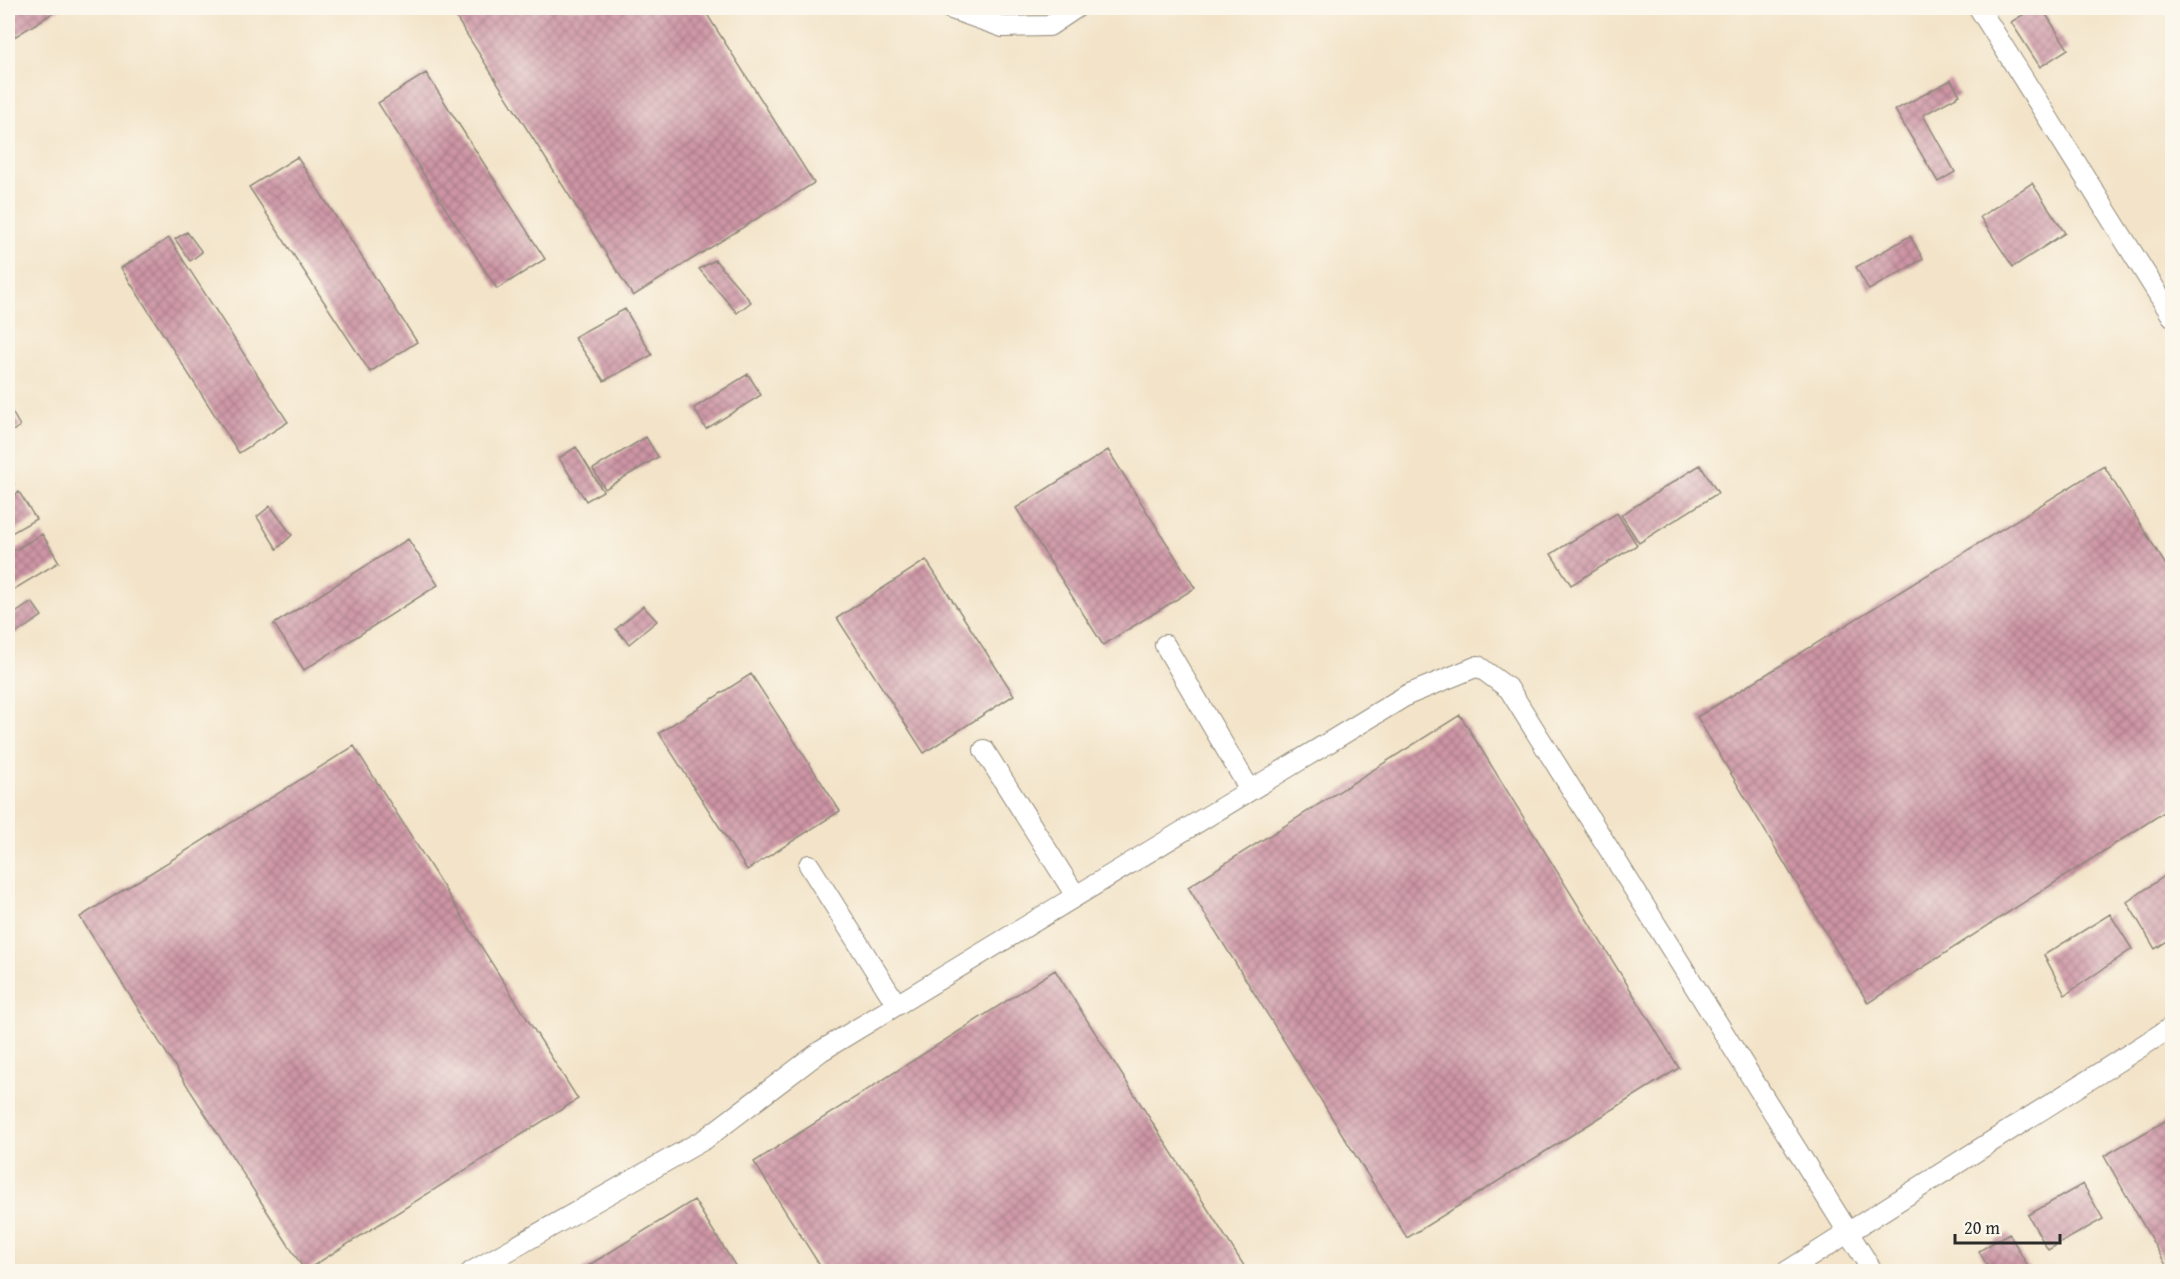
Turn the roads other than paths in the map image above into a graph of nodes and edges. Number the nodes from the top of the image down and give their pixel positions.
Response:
1 (949, 8) edge
2 (1076, 8) edge
3 (1979, 8) edge
4 (2172, 316) edge
5 (1165, 645) dead end
6 (984, 750) dead end
7 (1250, 790) junction
8 (809, 865) dead end
9 (1076, 897) junction
10 (897, 1005) junction
11 (2172, 1027) edge
12 (1848, 1233) junction
13 (471, 1272) edge
14 (1786, 1272) edge
15 (1873, 1272) edge

1 - 2 lane
3 - 4 lane
5 - 7 lane
6 - 9 lane
7 - 9 lane
7 - 12 lane
8 - 10 lane
9 - 10 lane
10 - 13 lane
11 - 12 lane
12 - 14 lane
12 - 15 lane

